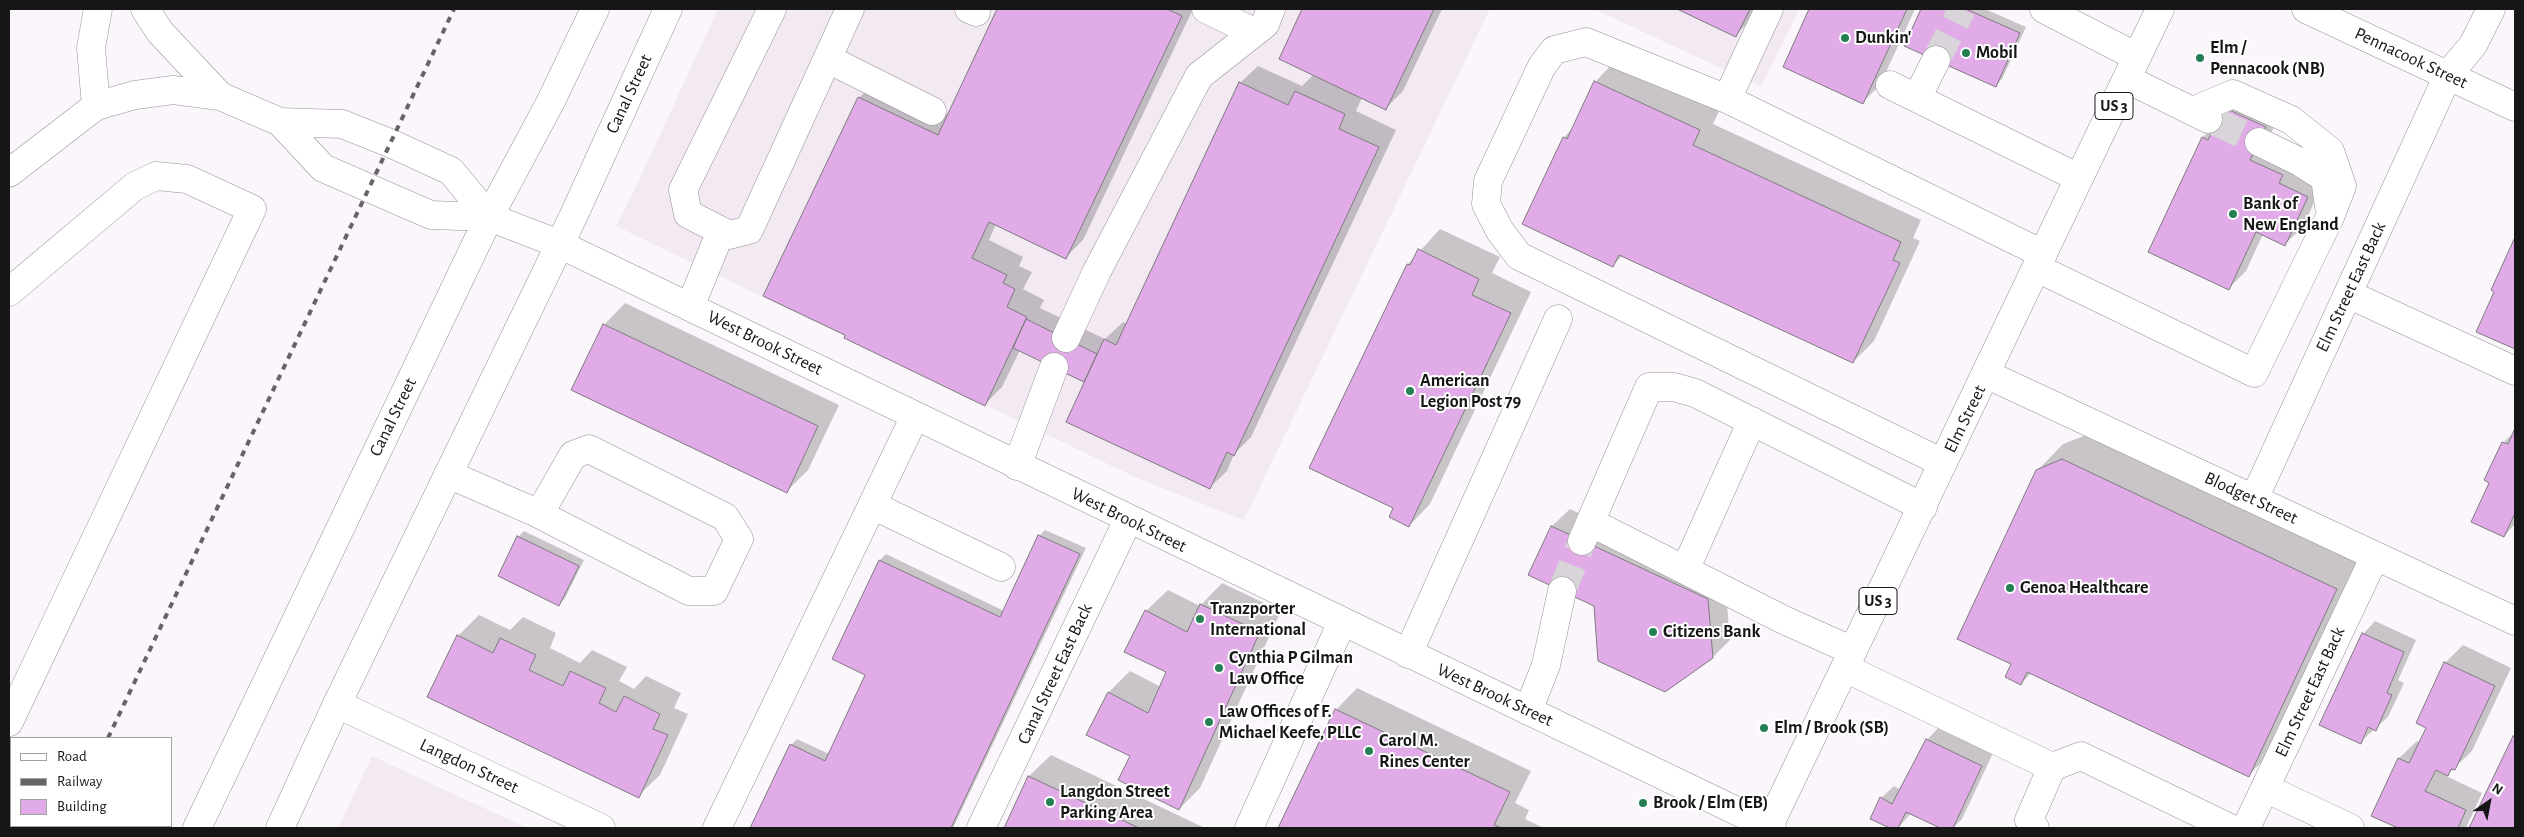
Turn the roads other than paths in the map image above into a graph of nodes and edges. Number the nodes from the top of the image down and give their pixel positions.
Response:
1 (98, 9) edge
2 (145, 9) edge
3 (595, 9) edge
4 (668, 9) edge
5 (772, 9) edge
6 (850, 9) edge
7 (1206, 9) edge
8 (1272, 9) edge
9 (1769, 9) edge
10 (2044, 9) edge
11 (2160, 9) edge
12 (2306, 9) edge
13 (2491, 9) edge
14 (1254, 32) junction
15 (828, 59) junction
16 (1936, 60) tunnel mouth
17 (2132, 68) junction
18 (2448, 75) junction
19 (1890, 85) dead end
20 (220, 96) junction
21 (1917, 98) junction
22 (1728, 99) junction
23 (96, 106) junction
24 (2515, 107) edge
25 (932, 111) dead end
26 (280, 122) junction
27 (2259, 142) tunnel mouth
28 (9, 173) edge
29 (2079, 178) junction
30 (488, 217) junction
31 (2330, 217) junction
32 (721, 231) junction
33 (559, 244) junction
34 (2040, 261) junction
35 (9, 292) edge
36 (2348, 294) junction
37 (690, 307) junction
38 (1558, 319) dead end
39 (1066, 338) dead end
40 (1054, 367) dead end
41 (2515, 371) edge
42 (1986, 374) junction
43 (915, 416) junction
44 (1752, 421) junction
45 (1943, 463) junction
46 (1017, 466) junction
47 (448, 474) junction
48 (2254, 499) junction
49 (872, 505) junction
50 (1923, 507) junction
51 (535, 512) junction
52 (1128, 520) junction
53 (2375, 556) junction
54 (1001, 567) dead end
55 (1685, 570) junction
56 (1562, 591) tunnel mouth
57 (2515, 621) edge
58 (1342, 622) junction
59 (1408, 654) junction
60 (1849, 660) junction
61 (337, 704) junction
62 (1528, 711) junction
63 (9, 722) edge
64 (2052, 767) junction
65 (2265, 788) junction
66 (197, 828) edge
67 (280, 828) edge
68 (601, 828) edge
69 (717, 828) edge
70 (981, 828) edge
71 (1249, 828) edge
72 (1770, 828) edge
73 (2035, 828) edge
74 (2230, 828) edge
75 (2246, 828) edge
76 (2350, 828) edge

1 - 23 street
2 - 20 street
3 - 30 street, Canal Street
4 - 33 street, Canal Street
5 - 32 street
6 - 15 street
7 - 14 street
8 - 14 street
9 - 22 street
10 - 17 street
11 - 17 street, Elm Street / US 3
12 - 18 street, Pennacook Street
13 - 18 street, Elm Street East Back
14 - 39 street
15 - 25 street
15 - 32 street
16 - 21 street
17 - 29 street, Elm Street / US 3
17 - 31 street
18 - 24 street, Pennacook Street
18 - 36 street, Elm Street East Back
19 - 21 street
20 - 23 street
20 - 26 street
21 - 29 street
22 - 34 street
22 - 45 street
23 - 28 street
26 - 30 street
26 - 30 street
27 - 31 street
29 - 34 street, Elm Street / US 3
30 - 33 street, West Brook Street
30 - 66 street, Canal Street
31 - 34 street
32 - 37 street
33 - 37 street, West Brook Street
33 - 47 street, Canal Street
34 - 42 street, Elm Street / US 3
35 - 63 street
36 - 41 street
36 - 48 street, Elm Street East Back
37 - 43 street, West Brook Street
38 - 59 street
40 - 46 street
42 - 45 street, Elm Street / US 3
42 - 48 street, Blodget Street
43 - 46 street, West Brook Street
43 - 49 street
44 - 50 street
44 - 55 street
44 - 55 street
45 - 50 street, Elm Street / US 3
46 - 52 street, West Brook Street
47 - 51 street
47 - 61 street, Canal Street
48 - 53 street, Blodget Street
49 - 54 street
49 - 69 street
50 - 60 street, Elm Street / US 3
51 - 51 street
52 - 58 street, West Brook Street
52 - 70 street, Canal Street East Back
53 - 57 street, Blodget Street
53 - 65 street, Elm Street East Back
55 - 60 street
56 - 62 street
58 - 59 street, West Brook Street
58 - 71 street
59 - 62 street, West Brook Street
60 - 64 street
60 - 72 street, Elm Street / US 3
61 - 67 street, Canal Street
61 - 68 street, Langdon Street
62 - 72 street, West Brook Street
64 - 73 street
64 - 74 street
65 - 75 street, Elm Street East Back
65 - 76 street

